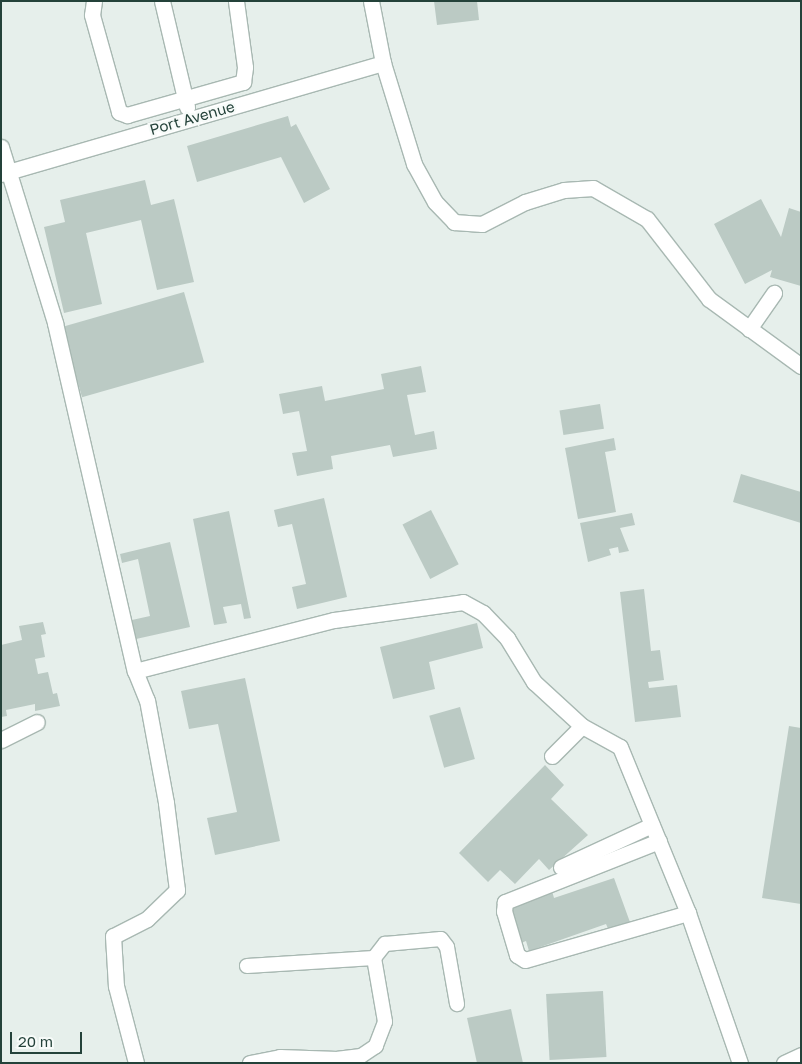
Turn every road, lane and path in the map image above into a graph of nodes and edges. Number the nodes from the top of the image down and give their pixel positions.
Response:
1 (94, 1) edge
2 (162, 1) edge
3 (236, 1) edge
4 (371, 1) edge
5 (383, 63) junction
6 (185, 98) junction
7 (190, 118) junction
8 (1, 147) edge
9 (4, 173) edge
10 (774, 293) dead end
11 (749, 328) junction
12 (801, 366) edge
13 (135, 671) junction
14 (37, 722) dead end
15 (582, 726) junction
16 (1, 740) edge
17 (552, 756) dead end
18 (652, 825) junction
19 (659, 842) junction
20 (592, 861) junction
21 (560, 868) dead end
22 (688, 913) junction
23 (374, 958) junction
24 (247, 966) dead end
25 (457, 1004) dead end
26 (801, 1055) edge
27 (280, 1060) edge
28 (339, 1061) edge
29 (136, 1063) edge
30 (250, 1063) edge
31 (740, 1063) edge
32 (784, 1063) edge

1 - 6 street
2 - 6 street
3 - 6 street
4 - 5 street
5 - 7 street, Port Avenue
5 - 11 street
6 - 7 street
7 - 9 street, Port Avenue
8 - 9 street
9 - 13 street
10 - 11 street
11 - 12 street
13 - 15 street
13 - 29 street
14 - 16 street
15 - 17 street
15 - 18 street
18 - 19 street
18 - 20 street
19 - 20 street
19 - 22 street
20 - 21 street
20 - 22 street
22 - 31 street
23 - 24 lane
23 - 25 lane
23 - 28 lane
26 - 32 street
27 - 28 lane
27 - 30 lane

